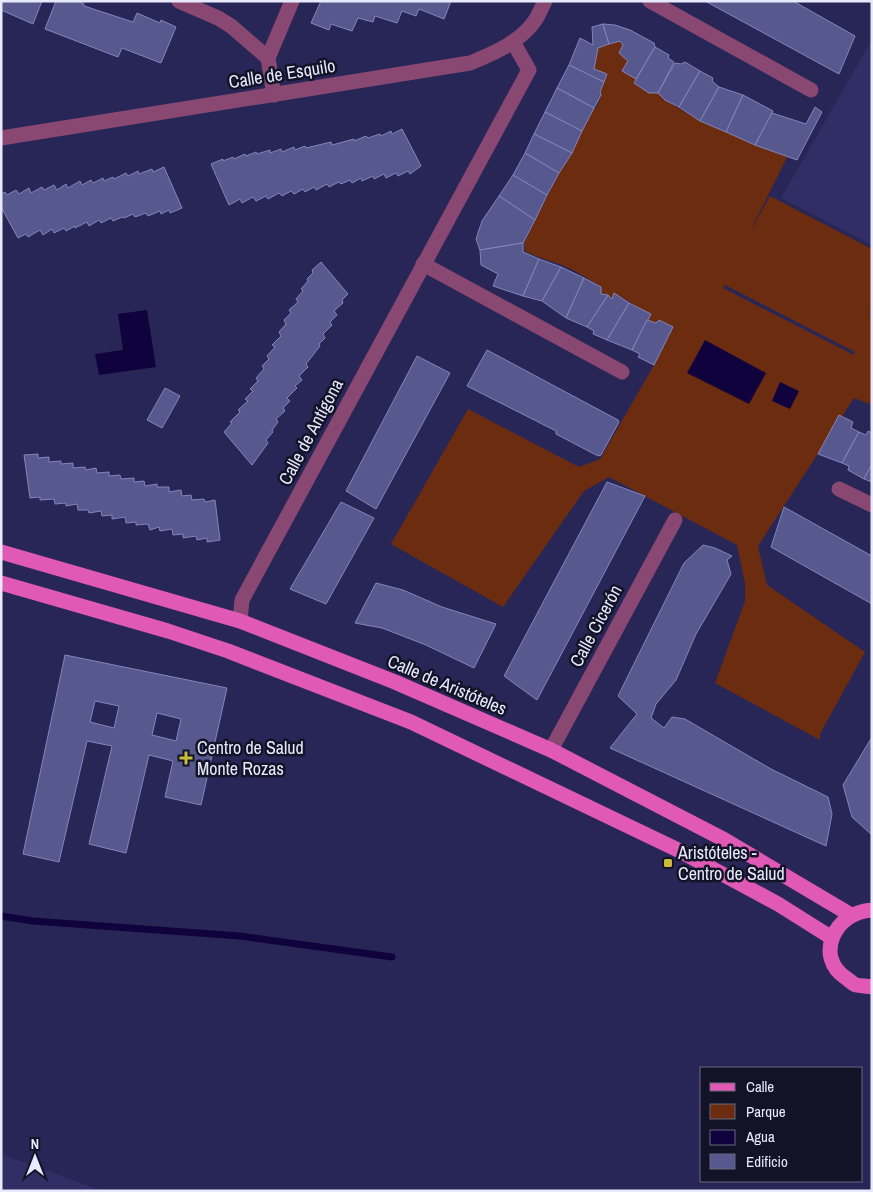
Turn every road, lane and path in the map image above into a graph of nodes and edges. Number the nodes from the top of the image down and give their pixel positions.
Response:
1 (180, 1) edge
2 (292, 1) edge
3 (545, 1) edge
4 (650, 1) edge
5 (513, 42) junction
6 (268, 58) junction
7 (811, 90) dead end
8 (274, 95) junction
9 (1, 138) edge
10 (423, 264) junction
11 (622, 372) dead end
12 (839, 488) dead end
13 (872, 505) edge
14 (675, 520) dead end
15 (1, 552) edge
16 (1, 583) edge
17 (240, 621) junction
18 (551, 750) junction
19 (872, 910) edge
20 (851, 915) junction
21 (832, 938) junction
22 (872, 987) edge

1 - 6 street
2 - 6 street
3 - 5 street, Calle de Esquilo
4 - 7 street
5 - 8 street, Calle de Esquilo
5 - 10 street, Calle de Antígona
6 - 8 street
8 - 9 street, Calle de Esquilo
10 - 11 street
10 - 17 street, Calle de Antígona
12 - 13 street
14 - 18 street, Calle Cicerón
15 - 17 main road, Calle de Aristóteles
16 - 21 main road
17 - 18 main road, Calle de Aristóteles
18 - 20 main road, Calle de Aristóteles
19 - 20 main road
20 - 21 main road
21 - 22 main road

